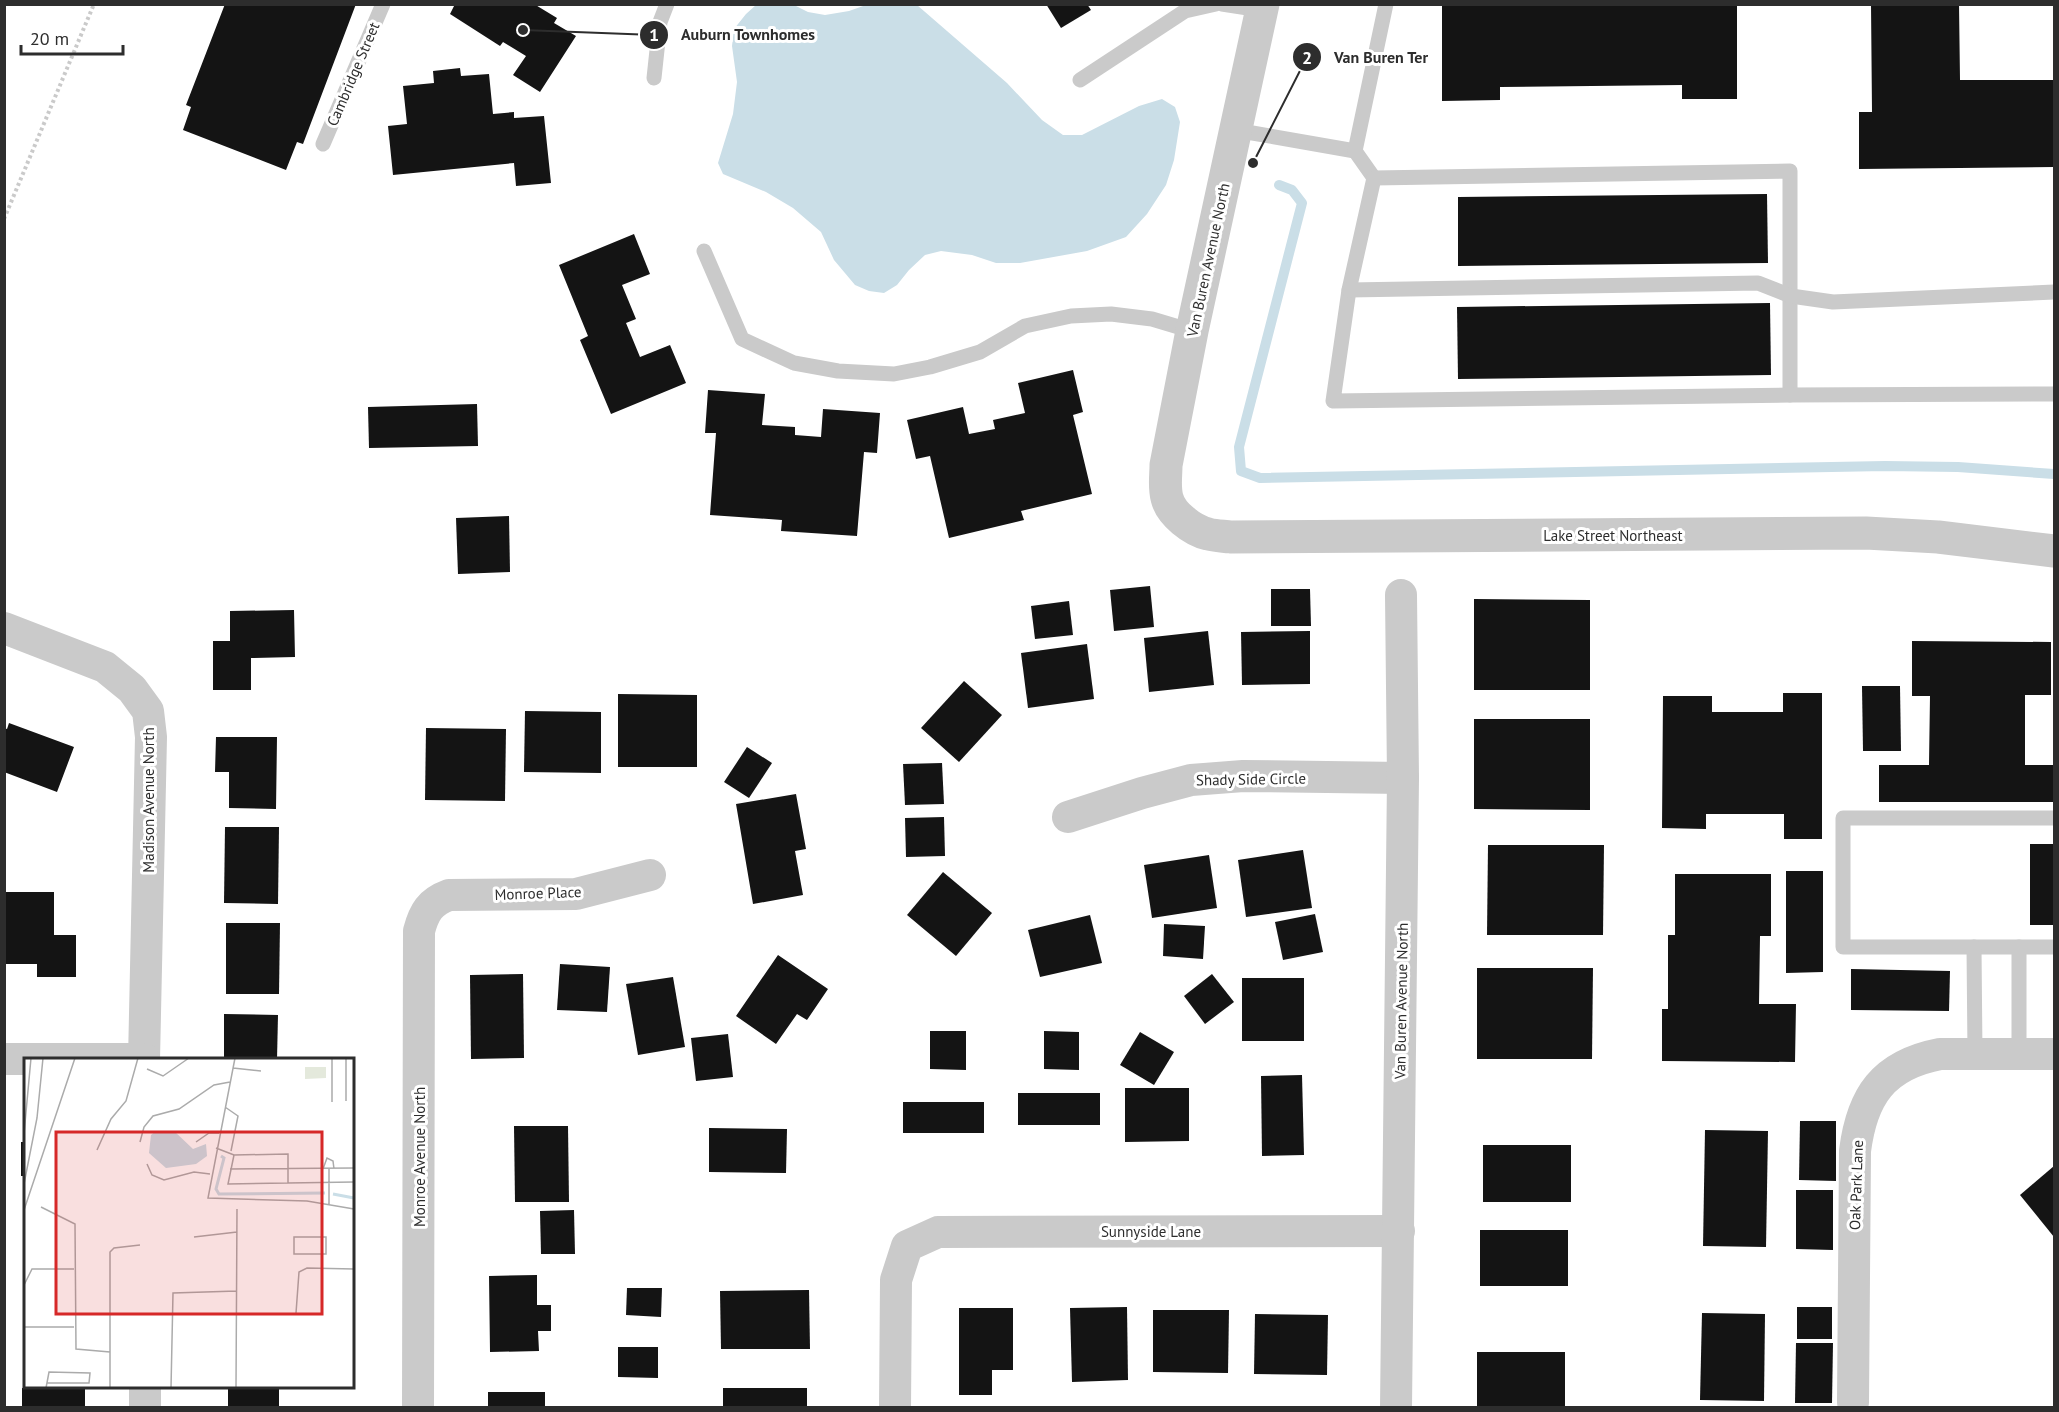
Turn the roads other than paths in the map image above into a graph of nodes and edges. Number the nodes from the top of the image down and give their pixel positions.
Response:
1 (383, 4) edge
2 (667, 4) edge
3 (1216, 4) edge
4 (1222, 4) edge
5 (1386, 4) edge
6 (1262, 7) edge
7 (654, 78) dead end
8 (1080, 80) dead end
9 (1235, 130) junction
10 (323, 144) dead end
11 (1355, 151) junction
12 (1374, 178) junction
13 (704, 251) dead end
14 (1349, 290) junction
15 (2055, 292) edge
16 (1791, 296) junction
17 (1192, 331) junction
18 (2055, 394) edge
19 (1790, 395) junction
20 (1177, 514) joint
21 (2055, 551) edge
22 (1401, 595) dead end
23 (4, 628) edge
24 (1403, 778) junction
25 (1068, 817) dead end
26 (2055, 818) edge
27 (650, 875) dead end
28 (428, 908) joint
29 (1974, 947) junction
30 (2019, 947) junction
31 (2055, 947) edge
32 (1974, 1054) junction
33 (2019, 1054) junction
34 (2055, 1054) edge
35 (144, 1058) edge
36 (4, 1059) edge
37 (24, 1059) edge
38 (1399, 1231) junction
39 (145, 1388) edge
40 (1853, 1402) dead end
41 (145, 1407) edge
42 (418, 1407) edge
43 (895, 1407) edge
44 (1396, 1407) edge

1 - 10 lane, Cambridge Street
2 - 7 lane
3 - 8 lane
4 - 6 lane
5 - 11 lane
6 - 9 street, Van Buren Avenue North
9 - 11 lane
9 - 17 street, Van Buren Avenue North
11 - 12 lane
12 - 14 lane
12 - 16 lane
13 - 17 lane
14 - 16 lane
14 - 19 lane
15 - 16 lane
16 - 19 lane
17 - 20 street, Van Buren Avenue North
18 - 19 lane
20 - 21 street, Lake Street Northeast
22 - 24 street, Van Buren Avenue North
23 - 35 street, Madison Avenue North
24 - 25 street, Shady Side Circle
24 - 38 street, Van Buren Avenue North
26 - 29 lane
27 - 28 street, Monroe Place
28 - 42 street, Monroe Avenue North
29 - 30 lane
29 - 32 lane
30 - 31 lane
30 - 33 lane
32 - 33 street, Oak Park Lane
32 - 40 street, Oak Park Lane
33 - 34 street, Oak Park Lane
36 - 37 street
38 - 43 street, Sunnyside Lane
38 - 44 street, Van Buren Avenue North
39 - 41 street

